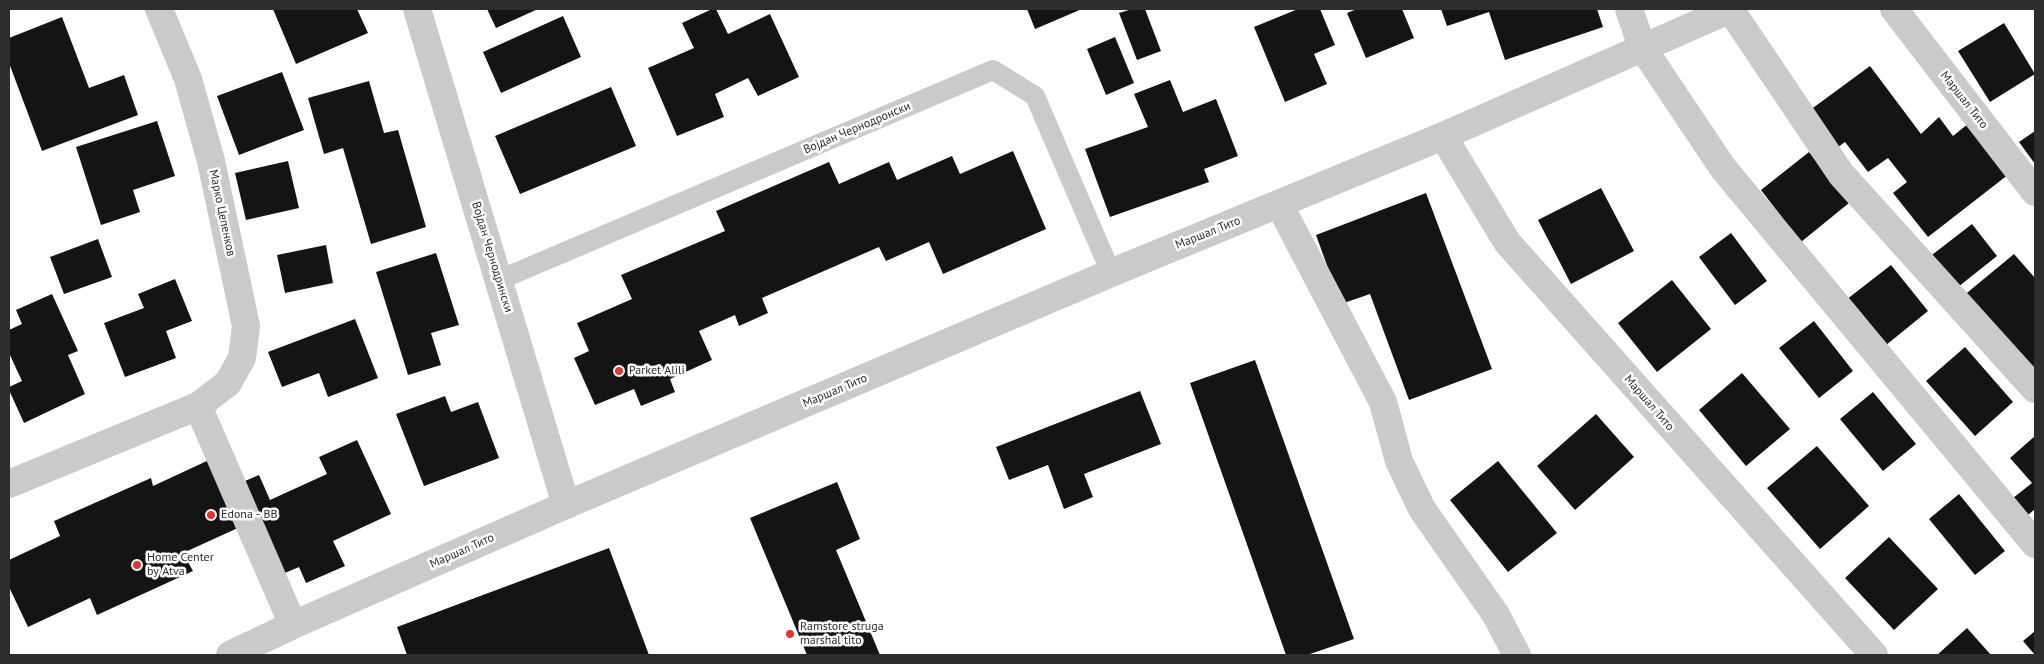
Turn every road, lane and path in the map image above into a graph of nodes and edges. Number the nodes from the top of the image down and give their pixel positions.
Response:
1 (159, 9) edge
2 (417, 9) edge
3 (1628, 9) edge
4 (1731, 9) edge
5 (1894, 9) edge
6 (1642, 47) junction
7 (1443, 136) junction
8 (2035, 192) edge
9 (1279, 204) junction
10 (1111, 273) junction
11 (499, 280) junction
12 (2035, 390) edge
13 (198, 406) junction
14 (9, 484) edge
15 (566, 505) junction
16 (2035, 544) edge
17 (293, 625) junction
18 (233, 655) edge
19 (1517, 655) edge
20 (1874, 655) edge

1 - 13 street, Марко Цепенков
2 - 11 street, Војдан Чернодрински
3 - 6 street
4 - 6 street, Маршал Тито
4 - 12 street, Маршал Тито
5 - 8 street, Маршал Тито
6 - 7 street, Маршал Тито
6 - 16 street
7 - 9 street, Маршал Тито
7 - 20 street, Маршал Тито
9 - 10 street, Маршал Тито
9 - 19 street
10 - 11 lane, Војдан Чернодронски
10 - 15 street, Маршал Тито
11 - 15 street, Војдан Чернодрински
13 - 14 street, Марко Цепенков
13 - 17 street
15 - 17 street, Маршал Тито
17 - 18 street, Маршал Тито

